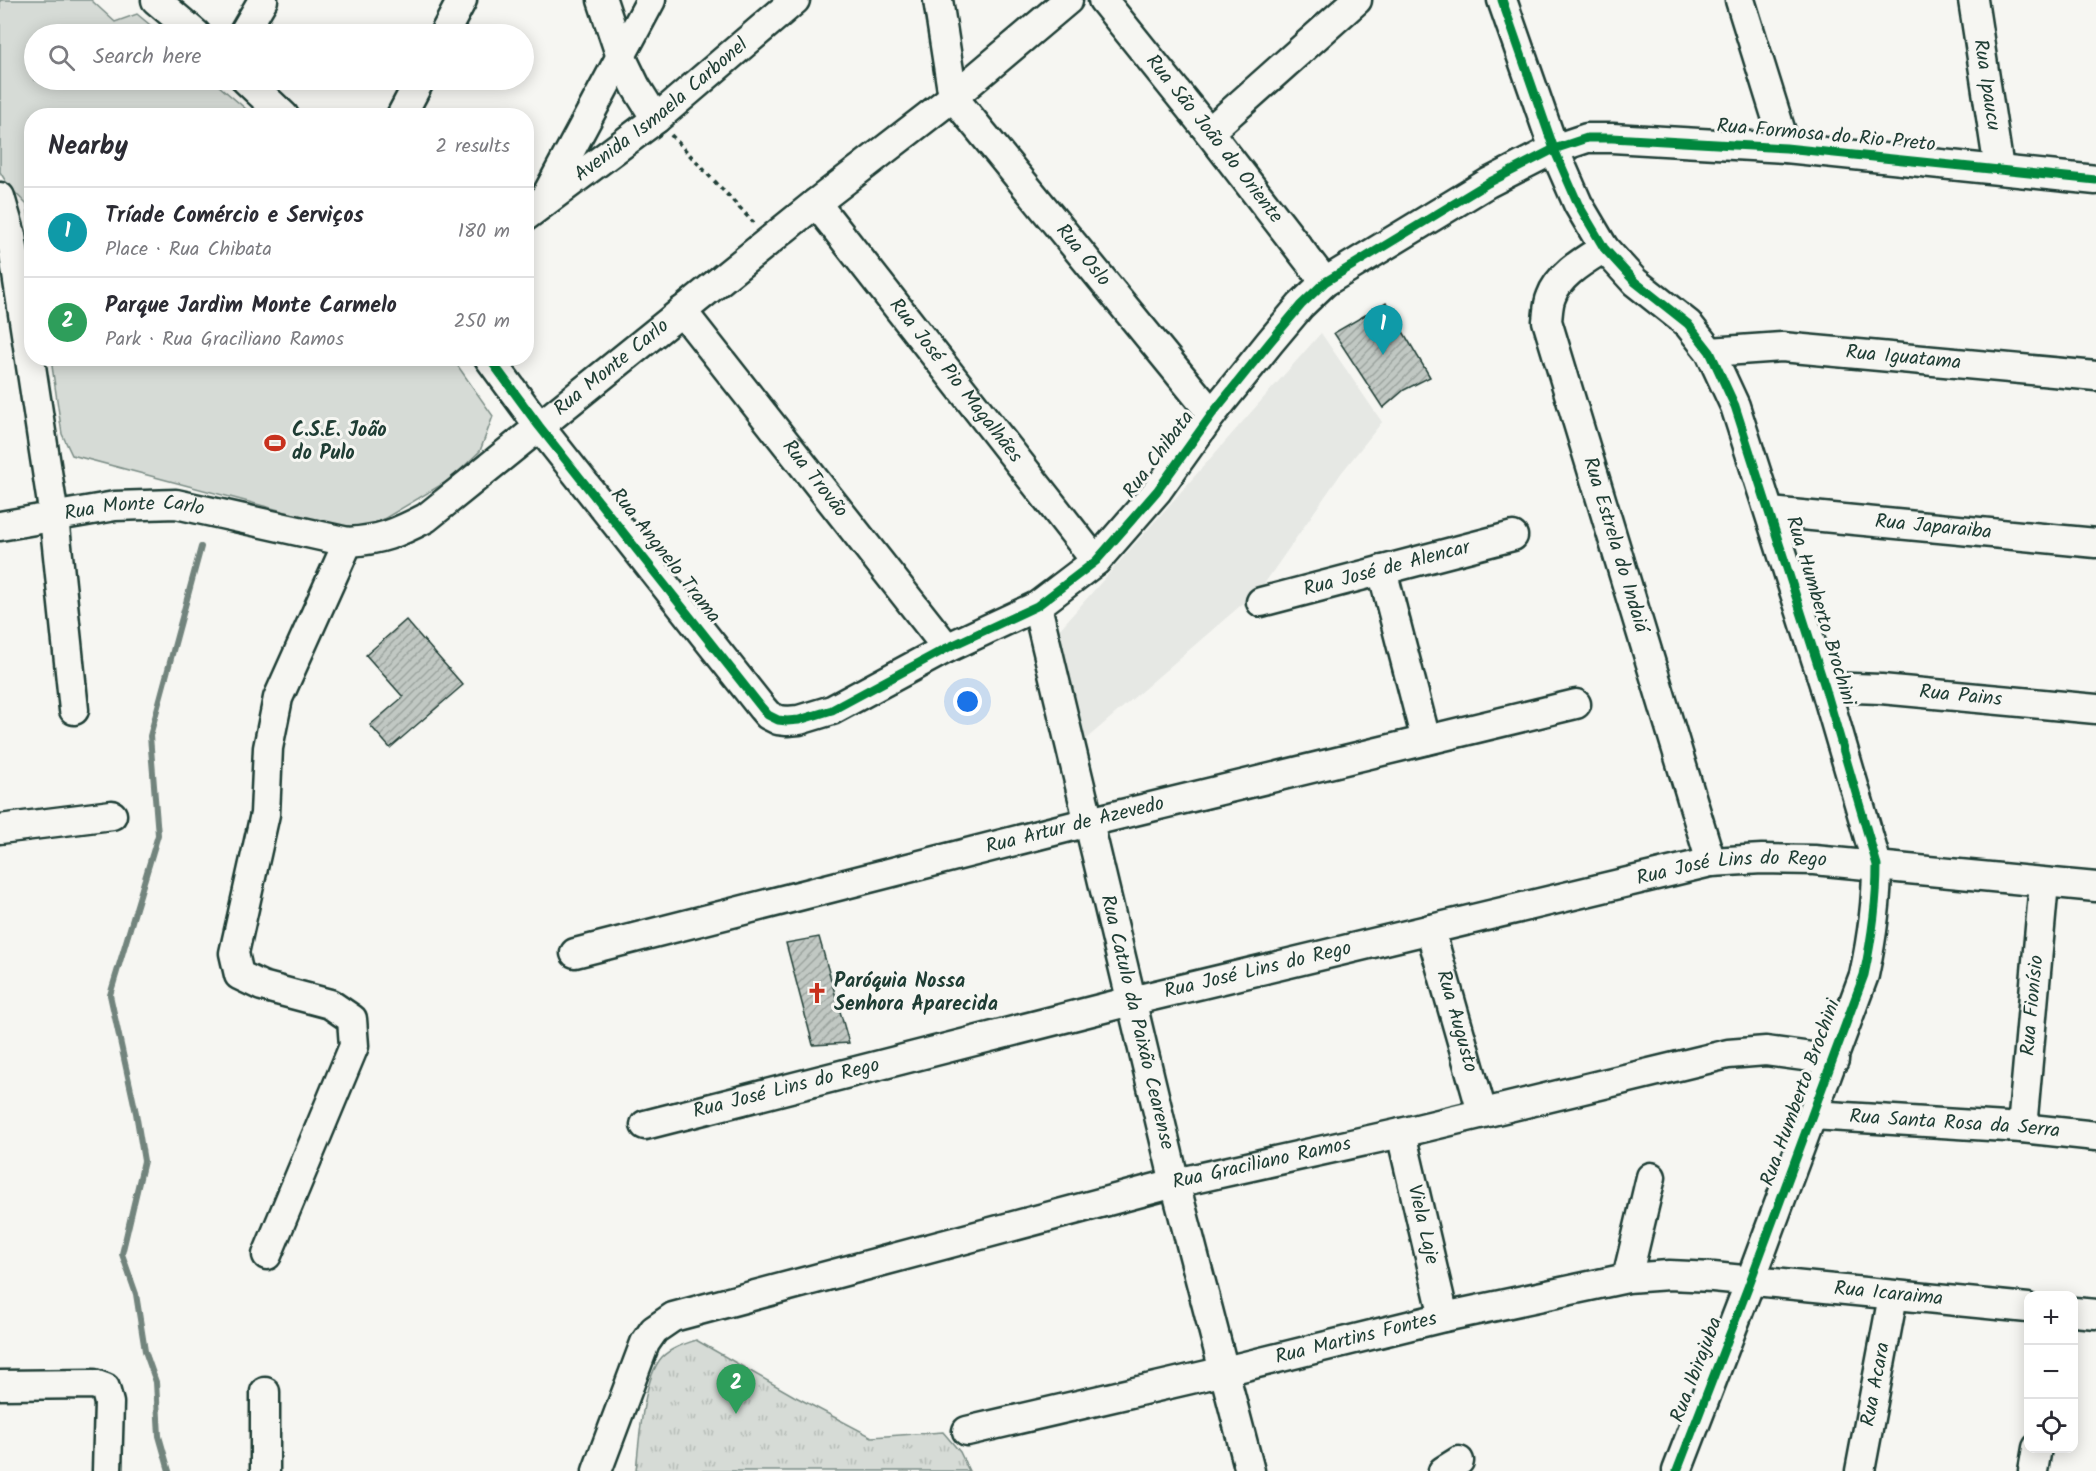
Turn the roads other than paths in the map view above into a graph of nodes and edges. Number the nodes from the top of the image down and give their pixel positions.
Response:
1 (156, 0) edge
2 (263, 0) edge
3 (462, 0) edge
4 (602, 0) edge
5 (651, 0) edge
6 (795, 0) edge
7 (939, 0) edge
8 (1068, 0) edge
9 (1103, 0) edge
10 (1357, 0) edge
11 (1502, 0) edge
12 (1740, 0) edge
13 (1973, 0) edge
14 (184, 24) edge
15 (249, 24) edge
16 (449, 24) edge
17 (621, 54) junction
18 (257, 90) edge
19 (415, 90) edge
20 (953, 98) junction
21 (276, 108) edge
22 (405, 108) edge
23 (656, 119) junction
24 (1209, 132) junction
25 (1786, 148) junction
26 (1554, 149) junction
27 (1999, 170) junction
28 (2096, 180) edge
29 (0, 197) edge
30 (816, 203) junction
31 (534, 209) edge
32 (1604, 248) junction
33 (1324, 282) junction
34 (682, 311) junction
35 (24, 320) edge
36 (1710, 352) junction
37 (31, 366) edge
38 (495, 366) edge
39 (2096, 376) edge
40 (1212, 414) junction
41 (539, 426) junction
42 (1770, 512) junction
43 (54, 517) junction
44 (0, 526) edge
45 (1513, 536) dead end
46 (348, 542) junction
47 (2096, 543) edge
48 (1096, 561) junction
49 (1382, 570) junction
50 (1261, 602) dead end
51 (1037, 606) junction
52 (947, 648) junction
53 (1825, 687) junction
54 (1575, 704) dead end
55 (762, 708) joint
56 (2096, 709) edge
57 (74, 710) dead end
58 (1426, 740) junction
59 (112, 814) dead end
60 (1089, 822) junction
61 (0, 829) edge
62 (1711, 862) junction
63 (1877, 865) junction
64 (2044, 883) junction
65 (2096, 887) edge
66 (1430, 929) junction
67 (575, 953) dead end
68 (1131, 1001) junction
69 (1834, 1060) junction
70 (1482, 1112) junction
71 (1813, 1115) junction
72 (645, 1125) dead end
73 (2022, 1128) junction
74 (1401, 1133) junction
75 (2096, 1136) edge
76 (1651, 1177) dead end
77 (1175, 1183) junction
78 (267, 1255) dead end
79 (1627, 1278) junction
80 (1750, 1282) junction
81 (1893, 1296) junction
82 (2024, 1308) edge
83 (2078, 1312) edge
84 (2096, 1314) edge
85 (1444, 1317) junction
86 (1225, 1371) junction
87 (0, 1385) edge
88 (265, 1392) dead end
89 (967, 1431) dead end
90 (2036, 1453) edge
91 (107, 1471) edge
92 (265, 1471) edge
93 (597, 1471) edge
94 (1250, 1471) edge
95 (1677, 1471) edge
96 (1860, 1471) edge
97 (2033, 1471) edge

1 - 14 street
2 - 15 street
3 - 16 street
4 - 17 street
5 - 17 street
6 - 23 street, Avenida Ismaela Carbonel
7 - 20 street
8 - 20 street, Rua Monte Carlo
9 - 24 street, Rua São João do Oriente
10 - 24 street
11 - 26 street, Rua Humberto Brochini
12 - 25 street
13 - 27 street, Rua Ipaucu
17 - 23 street
17 - 31 street
18 - 21 street
19 - 22 street
20 - 30 street, Rua Monte Carlo
20 - 40 street, Rua Oslo
23 - 31 street, Avenida Ismaela Carbonel
24 - 33 street, Rua São João do Oriente
25 - 26 street, Rua Formosa do Rio Preto
25 - 27 street, Rua Formosa do Rio Preto
26 - 32 street, Rua Humberto Brochini
26 - 33 street, Rua Chibata
27 - 28 street, Rua Formosa do Rio Preto
29 - 35 street
30 - 34 street, Rua Monte Carlo
30 - 48 street, Rua José Pio Magalhães
32 - 36 street, Rua Humberto Brochini
32 - 62 street, Rua Estrela do Indaiá
33 - 40 street, Rua Chibata
34 - 41 street, Rua Monte Carlo
34 - 52 street, Rua Trovão
36 - 39 street, Rua Iguatama
36 - 42 street, Rua Humberto Brochini
37 - 43 street
38 - 41 street, Rua Angnelo Trama
40 - 48 street, Rua Chibata
41 - 46 street, Rua Monte Carlo
41 - 55 street, Rua Angnelo Trama
42 - 47 street, Rua Japaraiba
42 - 53 street, Rua Humberto Brochini
43 - 44 street, Rua Monte Carlo
43 - 46 street, Rua Monte Carlo
43 - 57 street
45 - 49 street, Rua José de Alencar
46 - 78 street
48 - 51 street, Rua Chibata
49 - 50 street, Rua José de Alencar
49 - 58 street
51 - 52 street, Rua Chibata
51 - 60 street, Rua Catulo da Paixão Cearense
52 - 55 street, Rua Chibata
53 - 56 street, Rua Pains
53 - 63 street, Rua Humberto Brochini
54 - 58 street, Rua Artur de Azevedo
58 - 60 street, Rua Artur de Azevedo
59 - 61 street
60 - 67 street, Rua Artur de Azevedo
60 - 68 street, Rua Catulo da Paixão Cearense
62 - 63 street, Rua José Lins do Rego
62 - 66 street, Rua José Lins do Rego
63 - 64 street, Rua José Lins do Rego
63 - 69 street, Rua Humberto Brochini
64 - 65 street, Rua José Lins do Rego
64 - 73 street, Rua Fionísio
66 - 68 street, Rua José Lins do Rego
66 - 70 street, Rua Augusto
68 - 72 street, Rua José Lins do Rego
68 - 77 street, Rua Catulo da Paixão Cearense
69 - 70 street, Rua Graciliano Ramos
69 - 71 street, Rua Humberto Brochini
70 - 74 street, Rua Graciliano Ramos
71 - 73 street, Rua Santa Rosa da Serra
71 - 80 street, Rua Humberto Brochini
73 - 75 street, Rua Santa Rosa da Serra
74 - 77 street, Rua Graciliano Ramos
74 - 85 street, Viela Laje
76 - 79 street
77 - 86 street, Rua Catulo da Paixão Cearense
77 - 93 street, Rua Graciliano Ramos
79 - 80 street, Rua Martins Fontes
79 - 85 street, Rua Martins Fontes
80 - 81 street, Rua Icaraima
80 - 95 street, Rua Ibirajuba
81 - 82 street, Rua Icaraima
81 - 96 street, Rua Acara
83 - 84 street
85 - 86 street, Rua Martins Fontes
86 - 89 street, Rua Martins Fontes
86 - 94 street, Rua Catulo da Paixão Cearense
87 - 91 street
88 - 92 street
90 - 97 street

